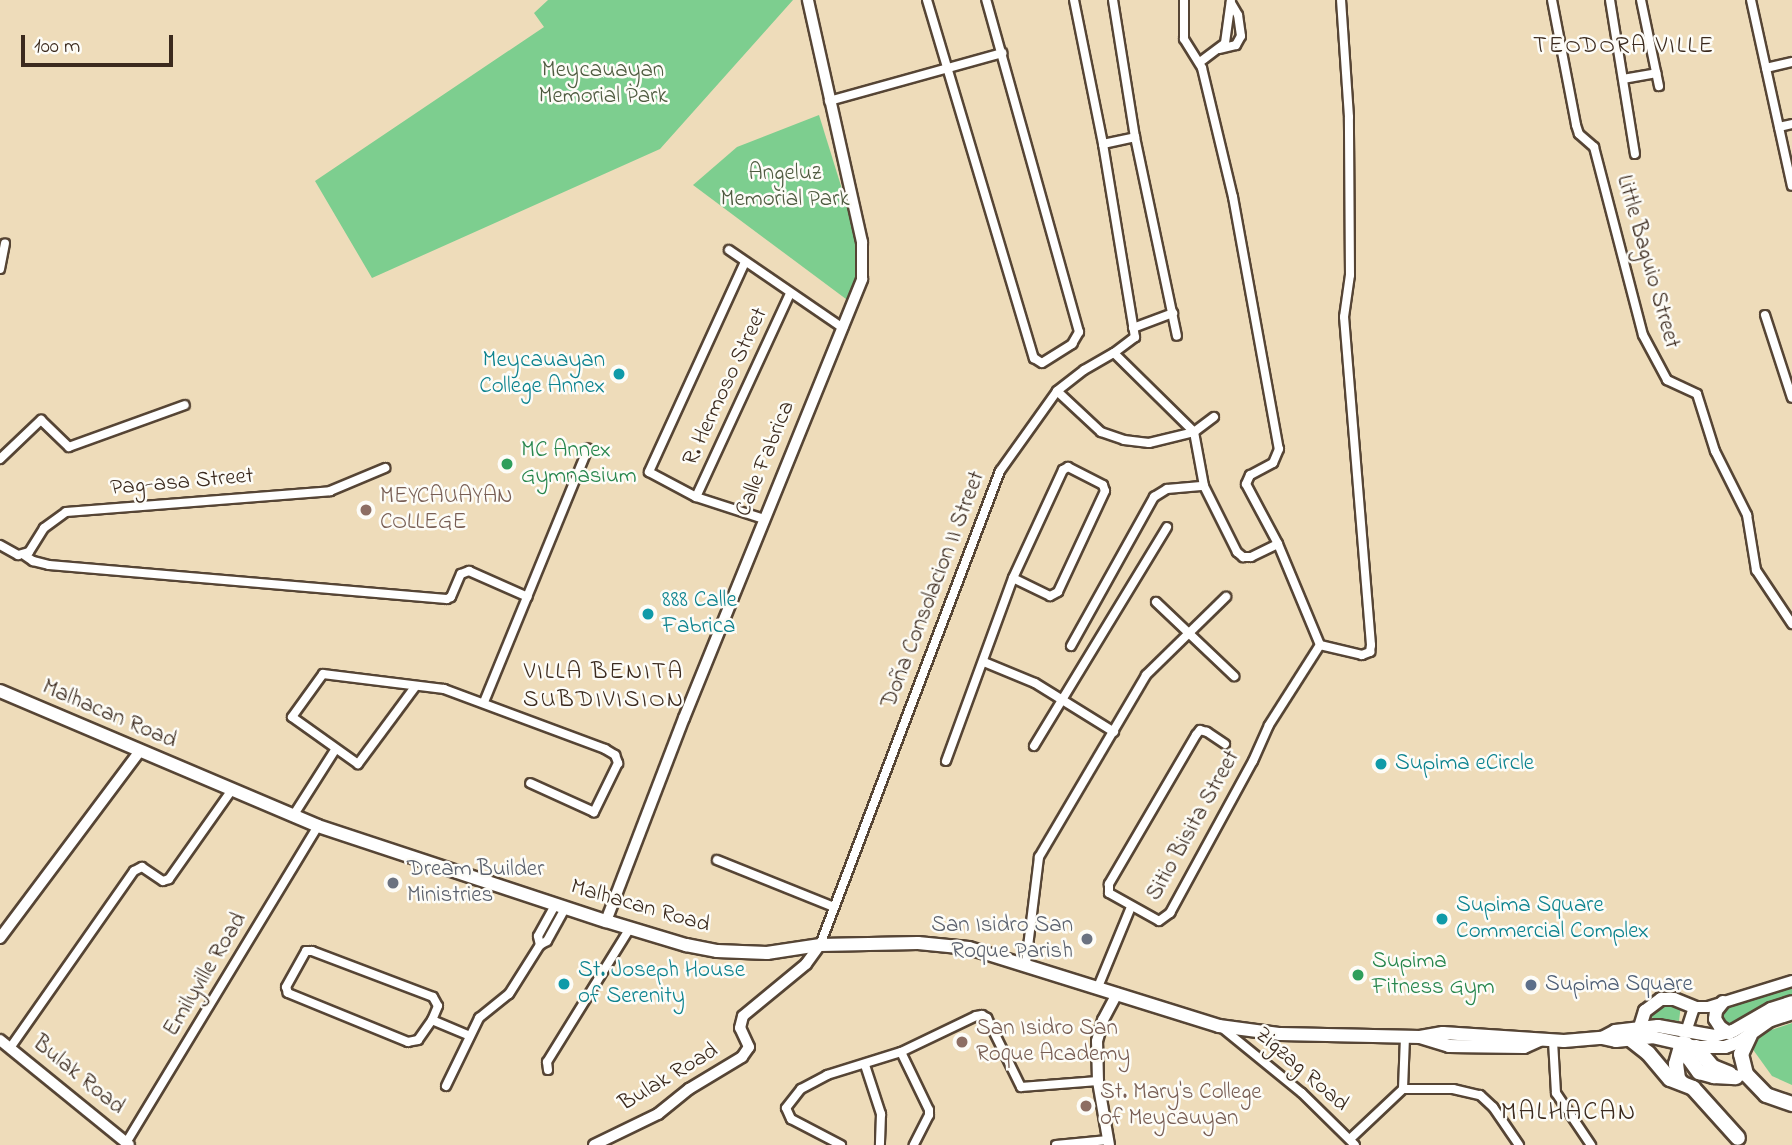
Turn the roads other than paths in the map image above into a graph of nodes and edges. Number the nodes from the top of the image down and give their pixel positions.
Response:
1 (808, 0) edge
2 (928, 0) edge
3 (986, 0) edge
4 (1074, 0) edge
5 (1113, 0) edge
6 (1184, 0) edge
7 (1341, 0) edge
8 (1552, 0) edge
9 (1610, 0) edge
10 (1641, 0) edge
11 (1751, 0) edge
12 (1231, 1) edge
13 (1219, 50) junction
14 (1002, 53) junction
15 (1200, 62) junction
16 (1792, 62) edge
17 (950, 67) junction
18 (1766, 68) junction
19 (1657, 73) junction
20 (1623, 79) junction
21 (1659, 86) dead end
22 (829, 101) junction
23 (1792, 124) edge
24 (1779, 127) junction
25 (1135, 137) junction
26 (1103, 144) junction
27 (1636, 154) dead end
28 (1792, 186) edge
29 (5, 243) dead end
30 (729, 250) dead end
31 (745, 262) junction
32 (0, 269) edge
33 (790, 294) junction
34 (1173, 313) junction
35 (1765, 315) dead end
36 (843, 328) junction
37 (1133, 328) junction
38 (1177, 336) dead end
39 (1114, 353) junction
40 (1788, 373) edge
41 (1057, 391) junction
42 (1792, 398) edge
43 (185, 405) dead end
44 (1214, 417) dead end
45 (1194, 432) junction
46 (588, 448) dead end
47 (0, 459) edge
48 (385, 468) dead end
49 (1204, 486) junction
50 (696, 497) junction
51 (764, 519) junction
52 (1167, 527) dead end
53 (1278, 544) junction
54 (0, 545) edge
55 (24, 555) junction
56 (1013, 578) junction
57 (528, 597) junction
58 (1226, 597) dead end
59 (1156, 602) dead end
60 (1792, 624) edge
61 (1190, 632) junction
62 (1320, 645) junction
63 (1071, 646) dead end
64 (984, 662) junction
65 (1234, 676) dead end
66 (415, 687) junction
67 (1, 693) edge
68 (1060, 698) junction
69 (484, 702) junction
70 (1114, 732) junction
71 (1225, 744) dead end
72 (1034, 746) dead end
73 (335, 750) junction
74 (140, 751) junction
75 (946, 761) dead end
76 (530, 783) dead end
77 (231, 791) junction
78 (293, 816) junction
79 (318, 826) junction
80 (717, 860) dead end
81 (561, 906) junction
82 (834, 907) junction
83 (1131, 907) junction
84 (606, 921) junction
85 (630, 928) junction
86 (0, 938) edge
87 (820, 945) junction
88 (1026, 963) junction
89 (1792, 981) edge
90 (1098, 987) junction
91 (1117, 994) junction
92 (1723, 1002) junction
93 (1792, 1002) edge
94 (1694, 1007) junction
95 (1792, 1013) edge
96 (432, 1020) junction
97 (1219, 1026) junction
98 (1640, 1027) junction
99 (1729, 1033) junction
100 (1750, 1035) junction
101 (470, 1036) junction
102 (1405, 1036) junction
103 (1602, 1038) junction
104 (1630, 1039) junction
105 (0, 1040) edge
106 (1547, 1040) junction
107 (1687, 1041) junction
108 (10, 1048) junction
109 (901, 1052) junction
110 (865, 1065) junction
111 (548, 1070) dead end
112 (1098, 1081) junction
113 (1751, 1081) junction
114 (1682, 1083) junction
115 (446, 1086) dead end
116 (1404, 1089) junction
117 (1792, 1104) edge
118 (1738, 1138) dead end
119 (1108, 1142) edge
120 (1352, 1142) edge
121 (127, 1144) edge
122 (597, 1144) edge
123 (841, 1145) edge
124 (880, 1145) edge
125 (914, 1145) edge
126 (1056, 1145) edge
127 (1519, 1145) edge
128 (1591, 1145) edge

1 - 22 street, Calle Fabrica
2 - 17 street
3 - 14 street
4 - 26 street
5 - 25 street
6 - 15 street
7 - 62 street
8 - 60 street, Little Baguio Street
9 - 20 street
10 - 19 street
11 - 18 street
12 - 13 street
12 - 13 street
13 - 15 street
14 - 17 street
14 - 17 street
15 - 53 street
16 - 18 street
17 - 22 street
18 - 24 street
19 - 20 street
19 - 21 street
20 - 27 street
22 - 36 street, Calle Fabrica
23 - 24 street
24 - 28 street
25 - 26 street
25 - 34 street
26 - 37 street
29 - 32 street
30 - 31 street
31 - 33 street
31 - 50 street
33 - 36 street
33 - 50 street, R. Hermoso Street
34 - 37 street
34 - 38 street
35 - 40 street
36 - 51 street, Calle Fabrica
37 - 39 street
39 - 41 street, Doña Consolacion II Street
39 - 45 street
40 - 42 street
41 - 45 street
41 - 82 street, Doña Consolacion II Street
43 - 47 street
44 - 45 street
45 - 49 street
46 - 57 street
48 - 55 street, Pag-asa Street
49 - 53 street
49 - 63 street
50 - 51 street
51 - 84 street, Calle Fabrica
52 - 68 street
53 - 62 street
54 - 55 street
55 - 57 street
56 - 56 street
56 - 64 street
57 - 69 street
58 - 61 street
59 - 61 street
61 - 65 street
61 - 70 street
62 - 83 street, Sitio Bisita Street
64 - 68 street
64 - 75 street
66 - 69 street
66 - 73 street
66 - 73 street
67 - 74 main road, Malhacan Road
68 - 70 street
68 - 72 street
69 - 76 street
70 - 88 street
71 - 83 street
73 - 78 street
74 - 77 main road, Malhacan Road
74 - 86 street
77 - 78 main road, Malhacan Road
77 - 108 street
78 - 79 main road, Malhacan Road
79 - 81 main road, Malhacan Road
79 - 121 street, Emilyville Road
80 - 82 street
81 - 84 main road, Malhacan Road
81 - 101 street
82 - 87 street, Doña Consolacion II Street
83 - 90 street, Sitio Bisita Street
84 - 85 main road, Malhacan Road
85 - 87 main road, Malhacan Road
85 - 111 street
87 - 88 main road, Malhacan Road
87 - 122 street, Bulak Road
88 - 90 main road, Malhacan Road
89 - 92 street
90 - 91 main road, Malhacan Road
91 - 97 main road, Malhacan Road
91 - 112 street
92 - 94 street
92 - 99 main road
93 - 99 main road, Malhacan Road
94 - 98 main road
94 - 107 street
95 - 100 main road, Malhacan Road
96 - 96 street
96 - 101 street
97 - 102 main road, Malhacan Road
97 - 120 street, Zigzag Road
98 - 103 main road, Malhacan Road
98 - 107 main road, Malhacan Road
99 - 107 main road, Malhacan Road
100 - 107 main road, Malhacan Road
100 - 113 highway
101 - 115 street
102 - 106 main road, Malhacan Road
102 - 116 street
103 - 104 main road, Malhacan Road
103 - 106 main road, Malhacan Road
104 - 107 main road, Malhacan Road
104 - 114 highway
105 - 108 street, Bulak Road
106 - 128 street
107 - 113 highway
107 - 114 highway
108 - 121 street, Bulak Road
109 - 110 street
109 - 112 street
109 - 125 street
110 - 123 street
110 - 124 street
112 - 119 street
113 - 117 highway
114 - 118 highway
116 - 120 street
116 - 127 street
119 - 126 street

